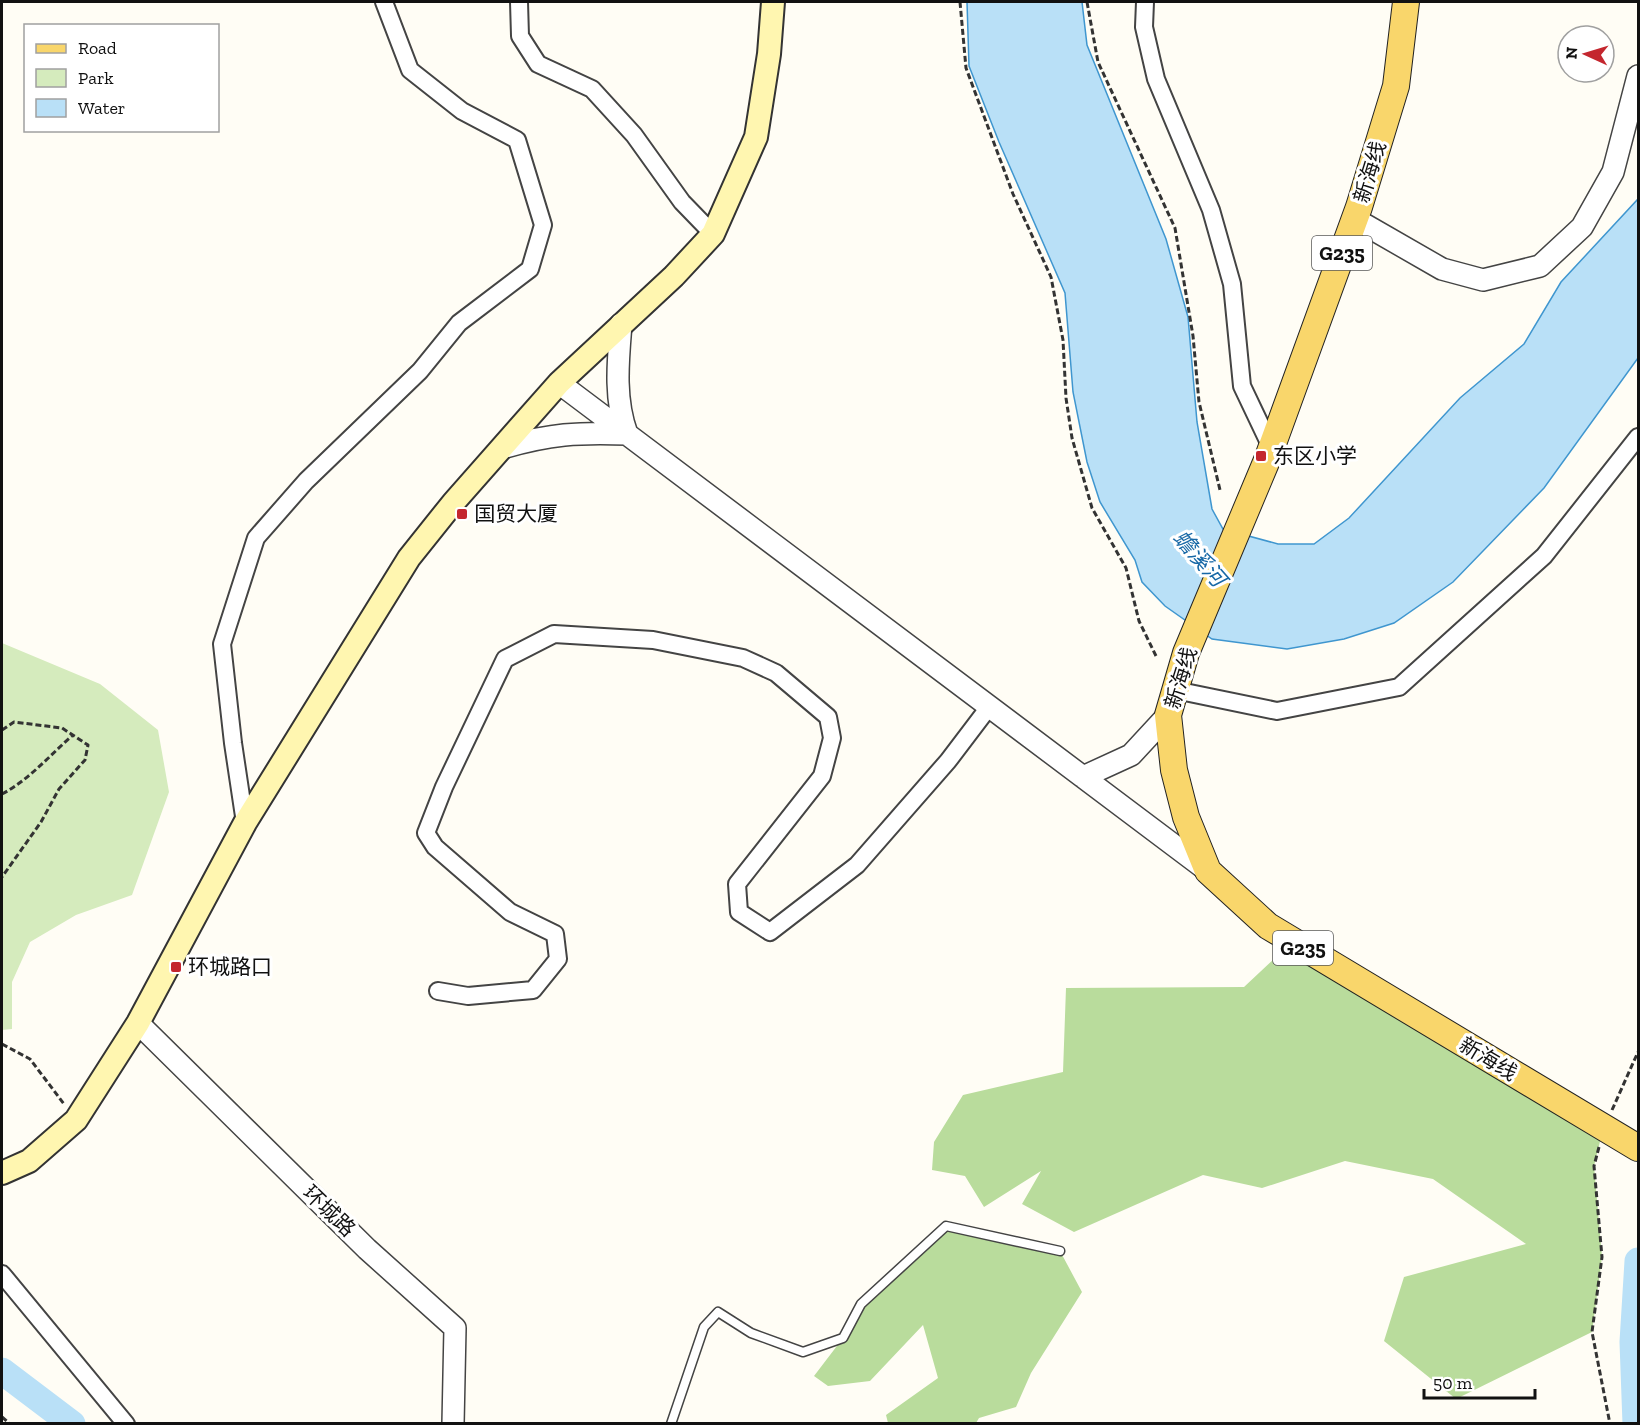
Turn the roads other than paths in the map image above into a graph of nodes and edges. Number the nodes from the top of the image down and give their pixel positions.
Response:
1 (384, 2) edge
2 (519, 2) edge
3 (773, 2) edge
4 (1145, 2) edge
5 (1406, 2) edge
6 (1638, 76) edge
7 (1355, 219) junction
8 (713, 234) junction
9 (621, 324) junction
10 (559, 384) junction
11 (627, 434) junction
12 (1638, 437) edge
13 (1271, 447) junction
14 (502, 448) junction
15 (1176, 690) junction
16 (989, 707) junction
17 (1168, 714) junction
18 (1083, 777) junction
19 (245, 823) junction
20 (1208, 872) junction
21 (438, 991) dead end
22 (138, 1023) junction
23 (1638, 1148) edge
24 (2, 1173) edge
25 (1060, 1251) dead end
26 (2, 1274) edge
27 (126, 1424) edge
28 (453, 1424) edge
29 (671, 1424) edge

1 - 19 street
2 - 8 street
3 - 8 main road
4 - 13 street
5 - 7 main road, 新海线 / G235
6 - 7 street
7 - 13 main road, 新海线 / G235
8 - 9 main road
9 - 10 main road
9 - 11 street
10 - 11 street
10 - 14 main road
11 - 14 street
11 - 16 street
12 - 15 street
13 - 15 main road, 新海线 / G235
14 - 19 main road
15 - 17 main road, 新海线 / G235
16 - 18 street
16 - 21 street
17 - 18 street
17 - 20 main road, 新海线 / G235
18 - 20 street
19 - 22 main road
20 - 23 main road, 新海线 / G235
22 - 24 main road
22 - 28 street, 环城路
25 - 29 lane
26 - 27 street

